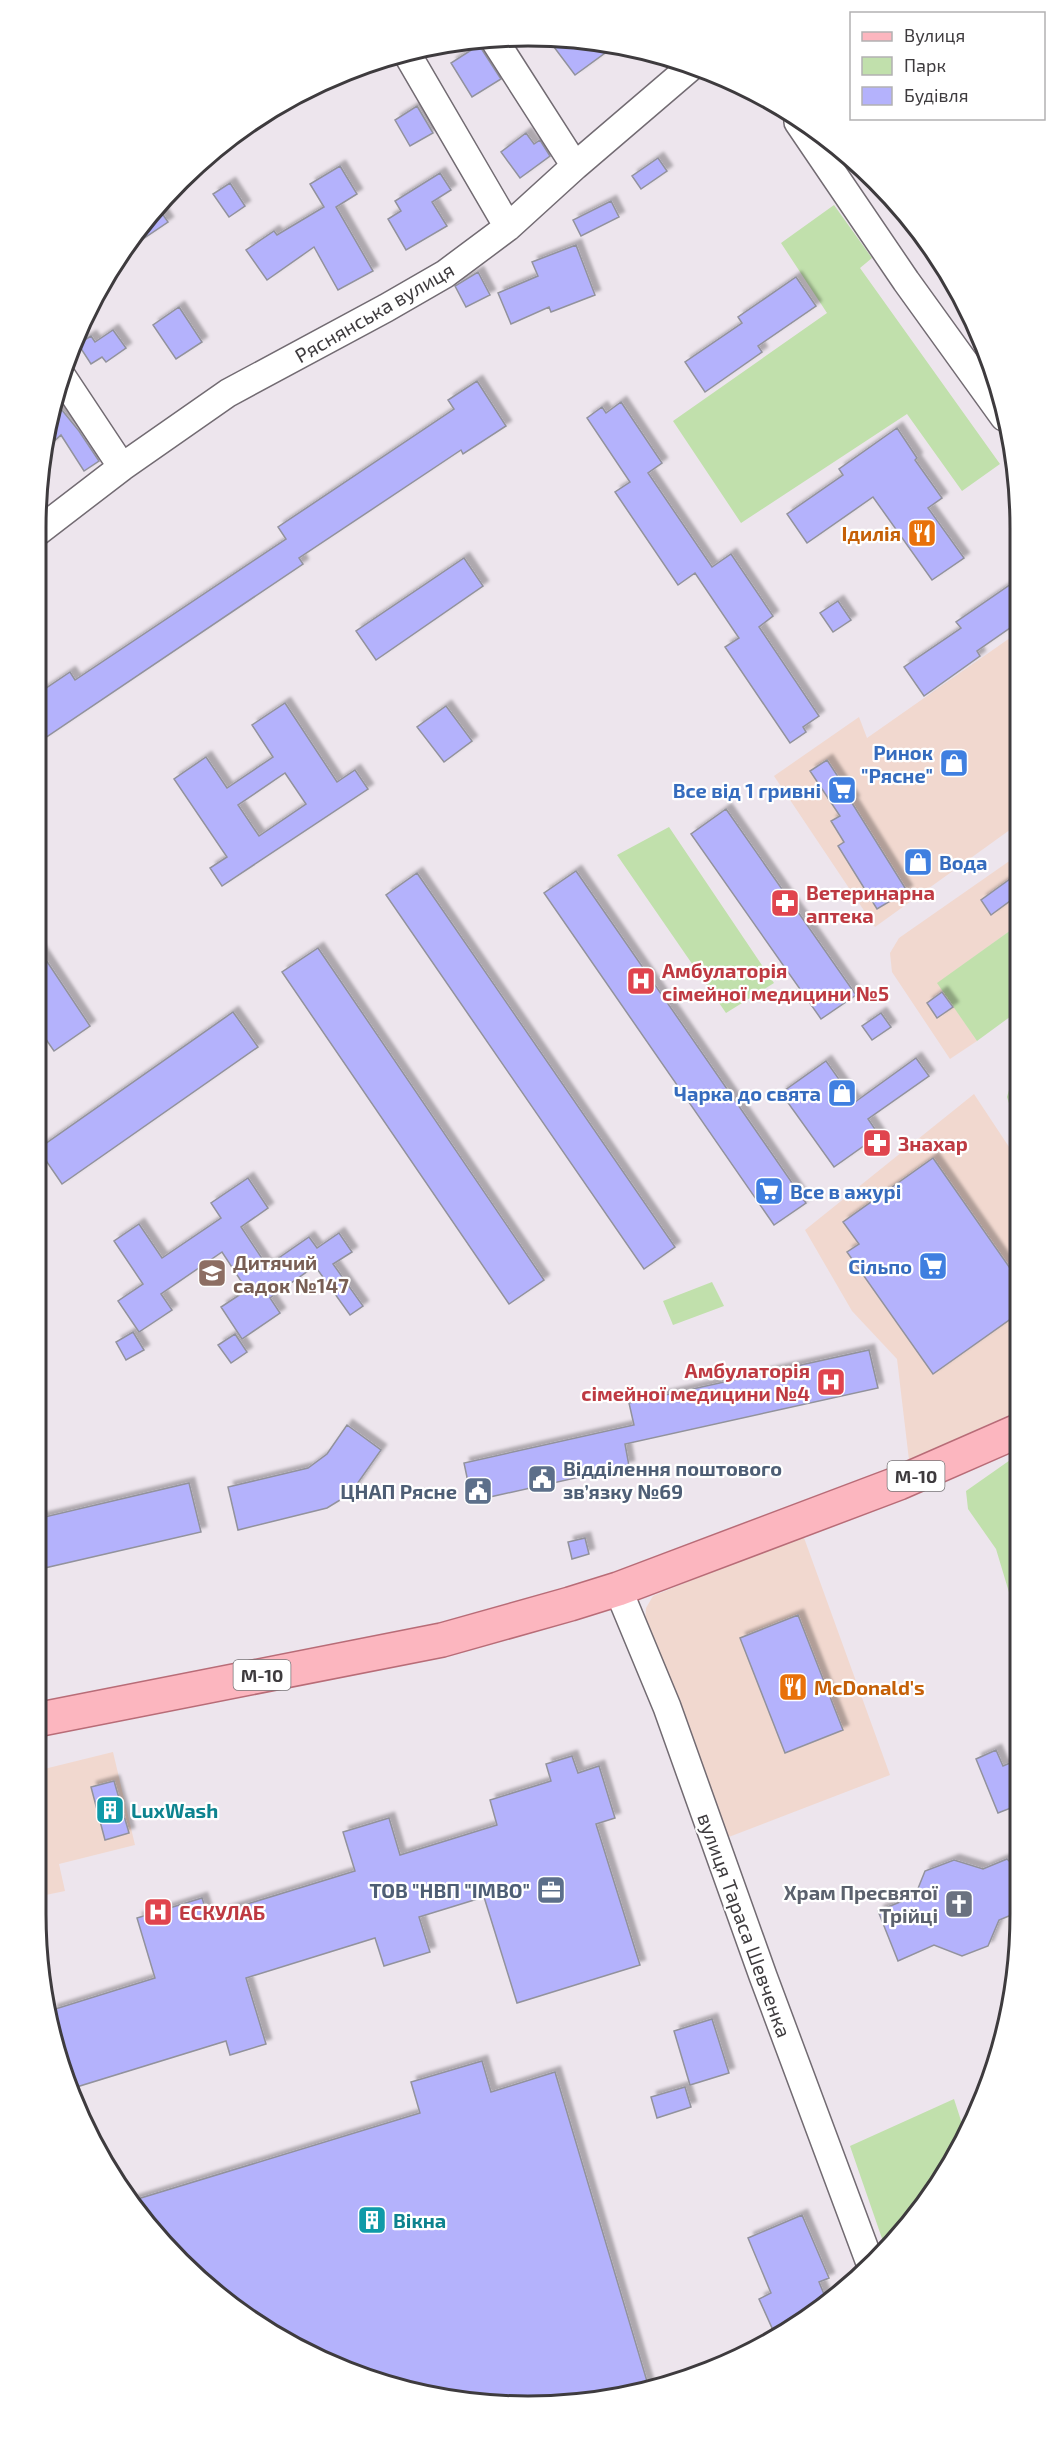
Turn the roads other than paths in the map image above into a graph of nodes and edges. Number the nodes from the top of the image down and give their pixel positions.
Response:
1 (499, 48) edge
2 (411, 61) edge
3 (684, 72) edge
4 (807, 136) edge
5 (575, 166) junction
6 (508, 227) junction
7 (69, 385) edge
8 (994, 402) edge
9 (122, 467) junction
10 (46, 525) edge
11 (1010, 1434) edge
12 (618, 1589) junction
13 (46, 1718) edge
14 (868, 2256) edge

1 - 5 street
2 - 6 street
3 - 5 street, Ряснянська вулиця
4 - 8 street
5 - 6 street, Ряснянська вулиця
6 - 9 street, Ряснянська вулиця
7 - 9 street
9 - 10 street, Ряснянська вулиця
11 - 12 main road, М-10
12 - 13 main road, М-10
12 - 14 street, вулиця Тараса Шевченка

